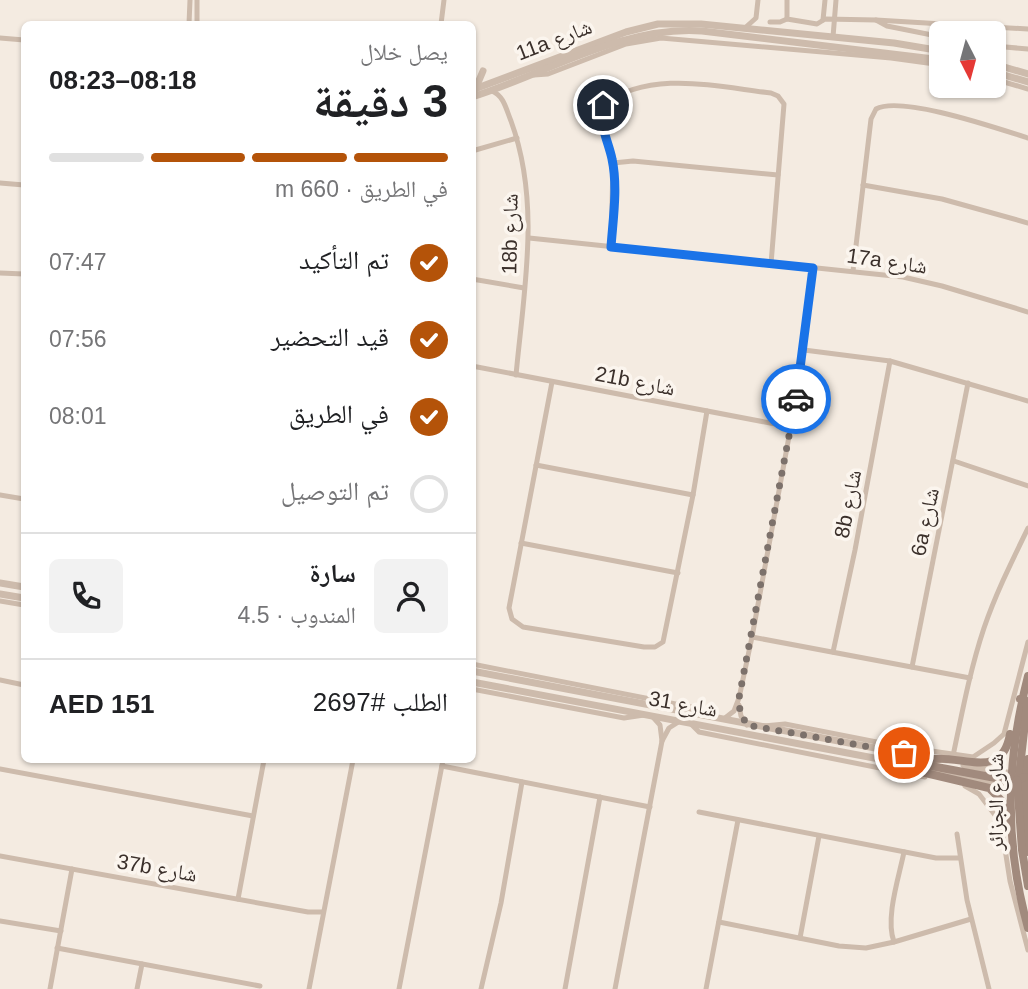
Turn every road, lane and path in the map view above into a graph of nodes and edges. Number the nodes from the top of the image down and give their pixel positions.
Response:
1 (190, 0) edge
2 (197, 0) edge
3 (444, 0) edge
4 (758, 0) edge
5 (787, 0) edge
6 (825, 0) edge
7 (836, 0) edge
8 (787, 19) junction
9 (835, 19) junction
10 (823, 20) junction
11 (876, 20) junction
12 (189, 21) edge
13 (197, 21) edge
14 (441, 21) edge
15 (770, 22) dead end
16 (744, 28) junction
17 (1028, 29) edge
18 (769, 30) junction
19 (929, 34) edge
20 (733, 35) junction
21 (833, 37) junction
22 (0, 38) edge
23 (21, 40) edge
24 (781, 41) junction
25 (875, 41) junction
26 (1006, 47) edge
27 (1028, 48) edge
28 (929, 49) edge
29 (857, 52) junction
30 (929, 59) edge
31 (929, 63) edge
32 (1006, 68) edge
33 (483, 71) dead end
34 (1028, 74) edge
35 (531, 75) junction
36 (1006, 76) edge
37 (1028, 82) edge
38 (1006, 83) edge
39 (507, 84) junction
40 (476, 86) edge
41 (1028, 89) edge
42 (491, 90) junction
43 (476, 91) edge
44 (476, 92) edge
45 (502, 97) junction
46 (517, 138) junction
47 (1028, 138) edge
48 (476, 150) edge
49 (613, 163) junction
50 (778, 175) junction
51 (0, 183) edge
52 (21, 185) edge
53 (863, 185) junction
54 (1028, 223) edge
55 (529, 238) junction
56 (611, 247) junction
57 (771, 264) junction
58 (813, 268) junction
59 (853, 271) junction
60 (0, 273) edge
61 (21, 274) edge
62 (0, 279) edge
63 (476, 280) edge
64 (524, 288) junction
65 (1028, 312) edge
66 (804, 350) junction
67 (890, 361) junction
68 (476, 367) edge
69 (516, 375) junction
70 (552, 382) junction
71 (968, 383) junction
72 (1028, 401) edge
73 (707, 411) junction
74 (792, 427) junction
75 (954, 461) junction
76 (536, 465) junction
77 (1028, 486) edge
78 (0, 495) edge
79 (693, 495) junction
80 (21, 498) edge
81 (1028, 528) edge
82 (522, 543) junction
83 (678, 573) junction
84 (0, 583) edge
85 (21, 586) edge
86 (0, 594) edge
87 (21, 598) edge
88 (0, 601) edge
89 (21, 604) edge
90 (752, 637) junction
91 (1028, 642) edge
92 (833, 652) junction
93 (476, 665) edge
94 (912, 667) junction
95 (476, 672) edge
96 (1028, 676) edge
97 (970, 678) junction
98 (0, 680) edge
99 (476, 683) edge
100 (21, 684) edge
101 (476, 690) edge
102 (739, 698) junction
103 (1022, 698) junction
104 (648, 715) junction
105 (709, 717) junction
106 (722, 720) junction
107 (680, 721) junction
108 (689, 722) junction
109 (747, 725) junction
110 (761, 727) junction
111 (662, 741) junction
112 (897, 746) junction
113 (904, 753) junction
114 (953, 756) junction
115 (933, 759) junction
116 (1028, 759) edge
117 (890, 761) junction
118 (263, 763) edge
119 (352, 763) edge
120 (442, 763) edge
121 (0, 769) edge
122 (522, 782) junction
123 (1020, 782) edge
124 (600, 797) junction
125 (650, 807) junction
126 (699, 812) dead end
127 (253, 816) junction
128 (737, 820) junction
129 (957, 834) dead end
130 (819, 836) junction
131 (905, 852) junction
132 (1028, 852) edge
133 (1012, 853) junction
134 (0, 856) edge
135 (960, 858) junction
136 (72, 869) junction
137 (1028, 886) edge
138 (238, 899) junction
139 (323, 915) junction
140 (971, 919) junction
141 (0, 921) edge
142 (719, 922) junction
143 (1026, 929) edge
144 (61, 931) junction
145 (800, 938) junction
146 (894, 942) junction
147 (57, 948) junction
148 (1028, 950) edge
149 (142, 964) junction
150 (223, 979) junction
151 (260, 986) dead end
152 (50, 989) edge
153 (137, 989) edge
154 (221, 989) edge
155 (309, 989) edge
156 (400, 989) edge
157 (481, 989) edge
158 (565, 989) edge
159 (617, 989) edge
160 (706, 989) edge
161 (989, 989) edge

1 - 12 street
2 - 13 street
3 - 14 street
4 - 16 street
5 - 8 street
6 - 10 street
7 - 9 street
8 - 10 street
8 - 15 street
9 - 10 street
9 - 11 street
9 - 21 street
11 - 17 street
11 - 19 street
16 - 18 street, 11a شارع
16 - 43 street, 11a شارع
18 - 20 street
18 - 21 street, 11a شارع
20 - 24 street, 11a شارع
20 - 35 street, 11a شارع
21 - 25 street, 11a شارع
22 - 23 street
24 - 25 street
24 - 29 street, 11a شارع
25 - 28 street, 11a شارع
26 - 27 street
29 - 30 street, 11a شارع
29 - 31 street, 11a شارع
29 - 35 street, 11a شارع
32 - 34 street
33 - 40 street
35 - 39 street, 11a شارع
36 - 37 street
38 - 41 street
39 - 42 street, 11a شارع
39 - 45 street
42 - 44 street, 11a شارع
42 - 45 street
45 - 46 street, 18b شارع
46 - 48 street
46 - 55 street, 18b شارع
47 - 53 street
49 - 50 street
49 - 50 street
49 - 56 street
50 - 57 street
51 - 52 street
53 - 54 street
53 - 59 street
55 - 56 street, 17a شارع
55 - 64 street, 18b شارع
56 - 57 street, 17a شارع
57 - 58 street, 17a شارع
58 - 59 street, 17a شارع
58 - 66 street
59 - 65 street, 17a شارع
60 - 61 street
60 - 62 street
63 - 64 street
64 - 69 street, 18b شارع
66 - 67 street
66 - 74 street
67 - 71 street
67 - 92 street, 8b شارع
68 - 69 street, 21b شارع
69 - 70 street, 21b شارع
70 - 73 street, 21b شارع
70 - 76 street
71 - 72 street
71 - 75 street, 6a شارع
73 - 74 street, 21b شارع
73 - 79 street
74 - 90 street
75 - 77 street
75 - 94 street, 6a شارع
76 - 79 street
76 - 82 street
78 - 80 street
79 - 83 street
81 - 97 street
82 - 83 street
82 - 83 street
84 - 85 street
86 - 87 street
88 - 89 street
90 - 92 street
90 - 102 street
91 - 114 street
92 - 94 street
93 - 105 street
94 - 97 street
95 - 105 street, شارع 31
96 - 103 main road, شارع الجزائر
97 - 114 street
98 - 100 street
99 - 104 street, شارع 31
101 - 104 street
102 - 106 street
102 - 109 street
103 - 115 main road
103 - 123 main road, شارع الجزائر
104 - 107 street, شارع 31
104 - 111 street
105 - 106 street, شارع 31
106 - 109 street, شارع 31
107 - 108 street, شارع 31
107 - 111 street
108 - 117 street, شارع 31
108 - 143 street
109 - 110 street, شارع 31
110 - 112 street
110 - 113 street, شارع 31
111 - 125 street
112 - 113 street
112 - 114 street
113 - 115 street, شارع 31
115 - 123 street, شارع 31
116 - 123 main road, شارع الجزائر
117 - 123 main road
117 - 133 main road
118 - 127 street
119 - 139 street
120 - 122 street
120 - 156 street
121 - 127 street
122 - 124 street
122 - 157 street
123 - 132 main road, شارع الجزائر
123 - 133 main road, شارع الجزائر
123 - 137 main road
124 - 125 street
124 - 158 street
125 - 159 street
126 - 128 street
127 - 138 street
128 - 130 street
128 - 142 street
129 - 135 street
130 - 131 street
130 - 145 street
131 - 135 street
131 - 146 street
133 - 143 main road, شارع الجزائر
134 - 136 street, 37b شارع
135 - 140 street
136 - 138 street, 37b شارع
136 - 144 street
138 - 139 street, 37b شارع
139 - 155 street
140 - 146 street
140 - 161 street
141 - 144 street
142 - 145 street
142 - 160 street
143 - 148 street
144 - 147 street
145 - 146 street
147 - 149 street
147 - 152 street
149 - 150 street
149 - 153 street
150 - 151 street
150 - 154 street

